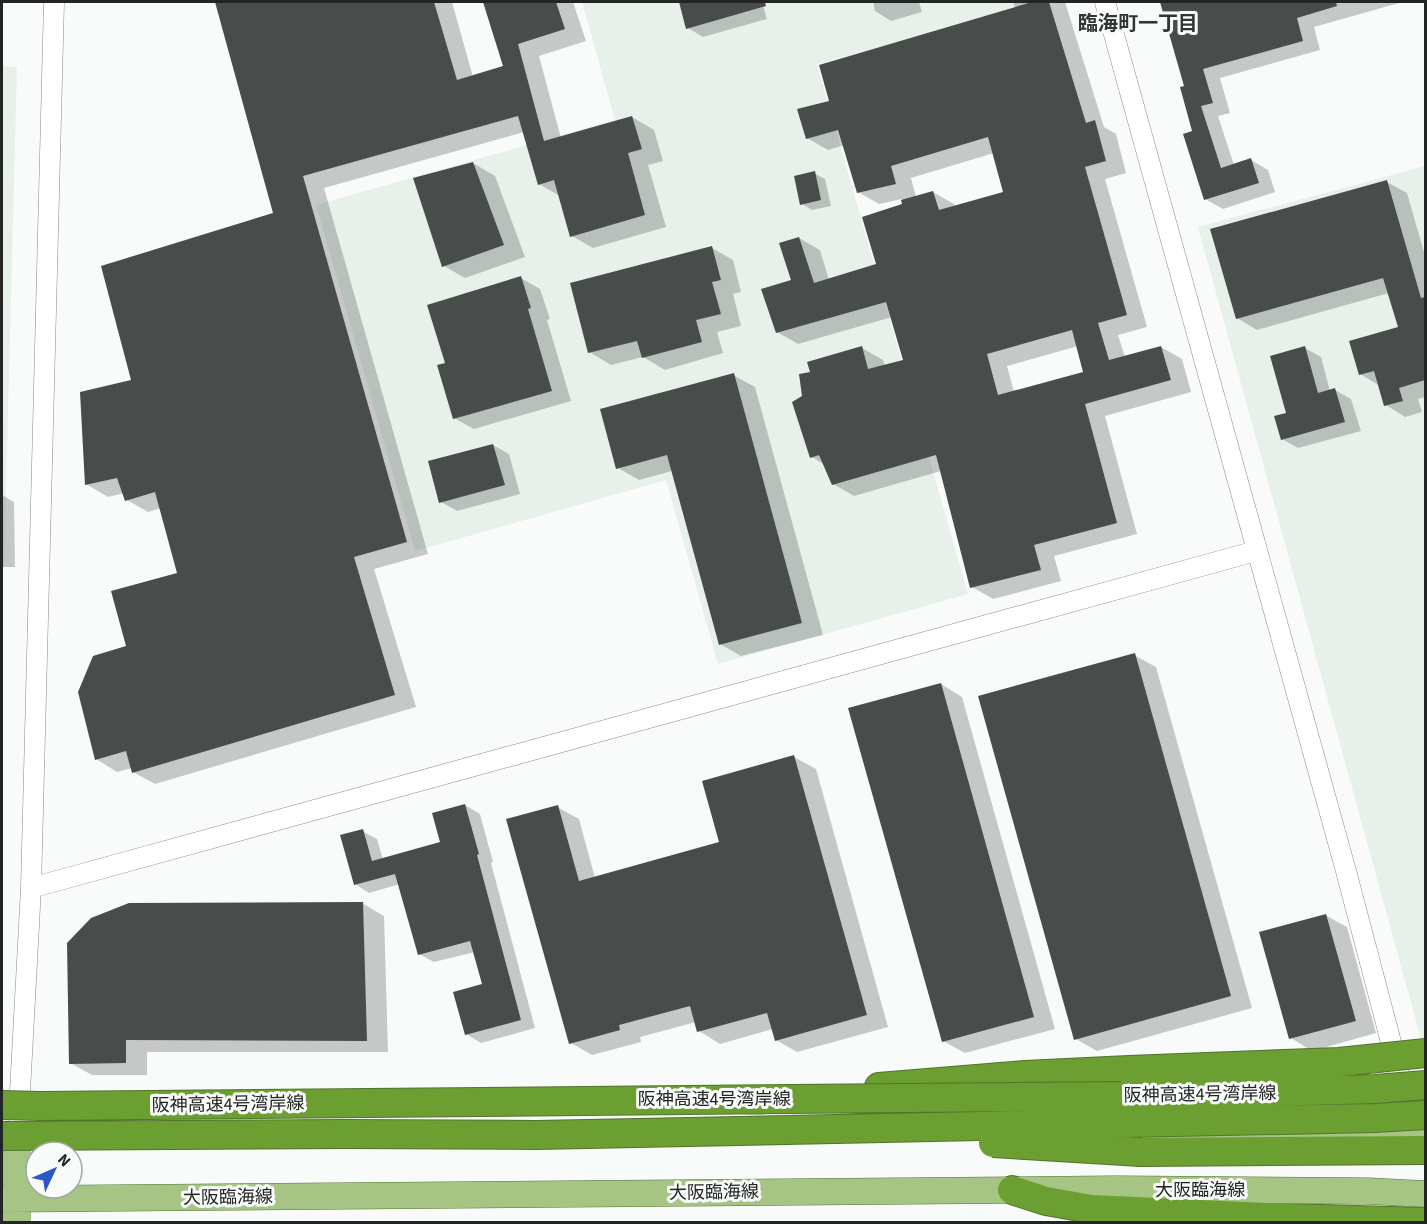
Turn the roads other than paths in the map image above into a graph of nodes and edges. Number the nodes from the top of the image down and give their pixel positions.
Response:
1 (54, 2) edge
2 (1105, 2) edge
3 (1256, 551) junction
4 (31, 888) junction
5 (1425, 1053) edge
6 (1425, 1061) edge
7 (1397, 1065) junction
8 (1425, 1085) edge
9 (728, 1099) junction
10 (2, 1105) edge
11 (1422, 1135) edge
12 (774, 1142) junction
13 (7, 1143) edge
14 (1012, 1190) junction
15 (1425, 1194) edge
16 (12, 1207) edge
17 (1425, 1221) edge

1 - 4 street
2 - 3 street
3 - 4 street
3 - 7 street
4 - 13 street
5 - 9 highway, bridge
6 - 7 highway
7 - 11 street
7 - 12 main road
8 - 9 highway, 阪神高速4号湾岸線, bridge
9 - 10 highway, 阪神高速4号湾岸線, bridge
11 - 12 main road
11 - 13 highway, 阪神高速4号湾岸線, bridge
12 - 13 main road
13 - 16 main road
14 - 15 main road, 大阪臨海線
14 - 16 main road, 大阪臨海線
14 - 17 highway

